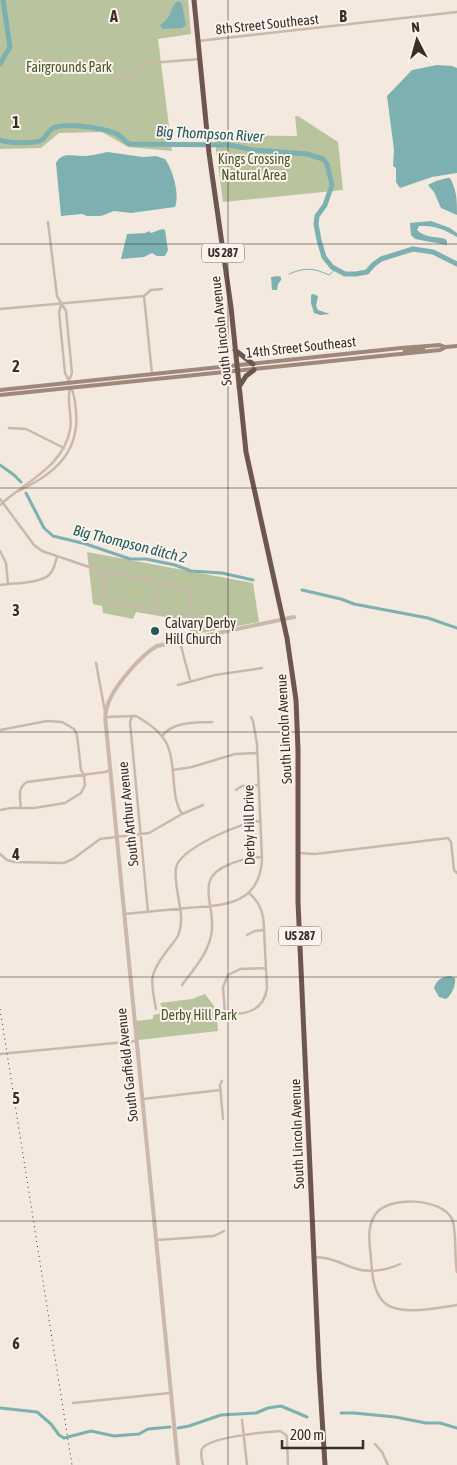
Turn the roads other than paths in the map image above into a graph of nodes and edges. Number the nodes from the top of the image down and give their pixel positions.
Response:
1 (194, 0) edge
2 (457, 12) edge
3 (198, 41) junction
4 (200, 58) junction
5 (118, 78) dead end
6 (48, 222) dead end
7 (162, 289) dead end
8 (144, 296) junction
9 (61, 304) junction
10 (0, 309) edge
11 (424, 346) junction
12 (457, 346) edge
13 (446, 347) junction
14 (401, 348) junction
15 (235, 349) junction
16 (403, 354) junction
17 (365, 358) junction
18 (252, 364) junction
19 (237, 368) junction
20 (254, 370) junction
21 (153, 377) junction
22 (70, 383) junction
23 (239, 387) junction
24 (0, 390) edge
25 (0, 395) edge
26 (9, 428) dead end
27 (64, 448) junction
28 (18, 491) junction
29 (0, 499) edge
30 (1, 503) edge
31 (0, 552) edge
32 (57, 557) junction
33 (106, 571) junction
34 (161, 582) junction
35 (8, 584) junction
36 (0, 585) edge
37 (294, 617) dead end
38 (284, 620) junction
39 (197, 637) junction
40 (179, 641) junction
41 (96, 663) dead end
42 (262, 668) dead end
43 (190, 680) junction
44 (178, 685) dead end
45 (132, 716) junction
46 (251, 717) dead end
47 (106, 718) junction
48 (212, 722) dead end
49 (0, 730) edge
50 (162, 736) junction
51 (257, 753) junction
52 (110, 770) junction
53 (173, 770) junction
54 (84, 775) junction
55 (258, 785) junction
56 (236, 790) dead end
57 (203, 805) dead end
58 (21, 808) junction
59 (0, 810) edge
60 (182, 814) junction
61 (260, 821) junction
62 (140, 834) junction
63 (116, 836) junction
64 (297, 853) junction
65 (0, 854) edge
66 (262, 857) junction
67 (457, 873) edge
68 (249, 892) junction
69 (211, 906) junction
70 (180, 909) junction
71 (148, 912) junction
72 (124, 914) junction
73 (264, 930) junction
74 (247, 935) dead end
75 (266, 968) junction
76 (182, 985) dead end
77 (156, 1009) dead end
78 (136, 1041) junction
79 (0, 1054) edge
80 (222, 1081) dead end
81 (220, 1090) junction
82 (141, 1099) junction
83 (223, 1119) dead end
84 (224, 1231) dead end
85 (155, 1240) junction
86 (314, 1256) junction
87 (400, 1264) dead end
88 (372, 1270) junction
89 (457, 1272) edge
90 (457, 1304) edge
91 (170, 1393) junction
92 (73, 1403) dead end
93 (242, 1420) dead end
94 (244, 1435) junction
95 (375, 1444) dead end
96 (178, 1465) edge
97 (203, 1465) edge
98 (247, 1465) edge
99 (288, 1465) edge
100 (325, 1465) edge
101 (388, 1465) edge

1 - 3 highway, South Lincoln Avenue / US 287
2 - 3 street, 8th Street Southeast
3 - 4 highway, South Lincoln Avenue / US 287
4 - 5 street
4 - 15 highway, South Lincoln Avenue / US 287
6 - 9 street
7 - 8 street
8 - 9 street
8 - 21 street
9 - 10 street
9 - 22 street
9 - 22 street
11 - 13 main road, 14th Street Southeast
11 - 14 main road, 14th Street Southeast
11 - 16 main road
12 - 13 main road, 14th Street Southeast
13 - 16 main road, 14th Street Southeast
14 - 17 main road
14 - 18 main road, 14th Street Southeast
15 - 18 highway
15 - 19 highway, South Lincoln Avenue / US 287
16 - 17 main road, 14th Street Southeast
17 - 20 main road, 14th Street Southeast
18 - 19 main road, 14th Street Southeast
19 - 20 main road, 14th Street Southeast
19 - 21 main road, 14th Street Southeast
19 - 23 highway, South Lincoln Avenue / US 287
20 - 23 highway
21 - 22 main road, 14th Street Southeast
22 - 24 main road
22 - 25 main road
22 - 27 street
22 - 28 street
23 - 38 highway, South Lincoln Avenue / US 287
26 - 27 street
27 - 28 street
28 - 30 street
29 - 30 street
30 - 32 street
31 - 35 street
32 - 33 street
32 - 35 street
33 - 34 street
33 - 34 street
34 - 39 street
35 - 36 street
37 - 38 street
38 - 39 street
38 - 64 highway, South Lincoln Avenue / US 287
39 - 40 street
40 - 43 street
40 - 47 street
41 - 47 street, South Garfield Avenue
42 - 43 street
43 - 44 street
45 - 47 street
45 - 50 street
45 - 62 street, South Arthur Avenue
46 - 51 street, Derby Hill Drive
47 - 52 street, South Garfield Avenue
48 - 50 street
49 - 54 street
50 - 53 street
51 - 53 street
51 - 55 street, Derby Hill Drive
52 - 54 street
52 - 63 street, South Garfield Avenue
53 - 60 street
54 - 58 street
54 - 58 street
55 - 56 street
55 - 61 street, Derby Hill Drive
57 - 60 street
58 - 59 street
60 - 62 street
61 - 66 street, Derby Hill Drive
61 - 70 street
62 - 63 street
62 - 71 street, South Arthur Avenue
63 - 65 street
63 - 72 street, South Garfield Avenue
64 - 67 street
64 - 86 highway, South Lincoln Avenue / US 287
66 - 68 street, Derby Hill Drive
66 - 69 street
68 - 69 street
68 - 73 street
69 - 70 street
69 - 76 street
70 - 71 street
70 - 77 street
71 - 72 street
72 - 78 street, South Garfield Avenue
73 - 74 street
73 - 75 street
75 - 75 street
78 - 79 street
78 - 82 street, South Garfield Avenue
80 - 81 street
81 - 82 street
81 - 83 street
82 - 85 street, South Garfield Avenue
84 - 85 street
85 - 91 street, South Garfield Avenue
86 - 88 street
86 - 100 highway, South Lincoln Avenue / US 287
87 - 88 street
88 - 89 street
88 - 90 street
91 - 92 street
91 - 96 street, South Garfield Avenue
93 - 94 street
94 - 97 street
94 - 98 street
94 - 99 street
95 - 101 street

